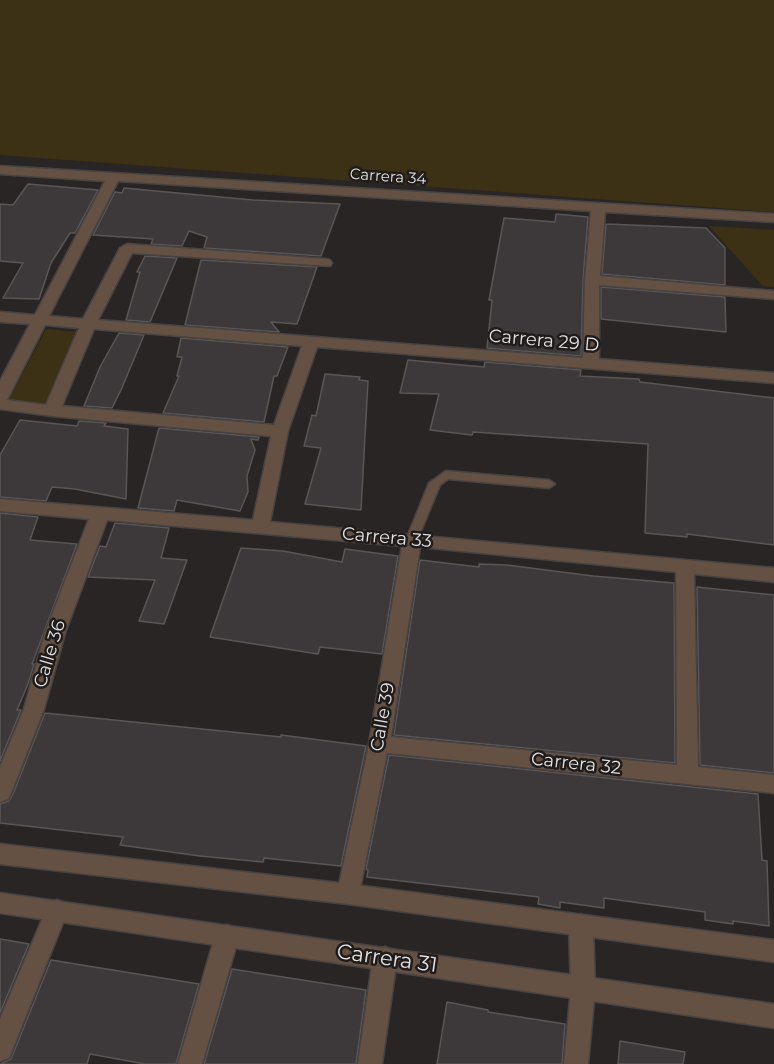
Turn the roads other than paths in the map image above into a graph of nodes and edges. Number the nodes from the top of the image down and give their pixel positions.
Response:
1 (0, 170) edge
2 (114, 177) junction
3 (598, 207) junction
4 (774, 218) edge
5 (325, 263) dead end
6 (592, 280) junction
7 (774, 295) edge
8 (0, 317) edge
9 (39, 320) junction
10 (89, 323) junction
11 (311, 341) junction
12 (591, 364) junction
13 (774, 378) edge
14 (0, 397) edge
15 (0, 404) edge
16 (52, 411) junction
17 (280, 431) junction
18 (549, 484) dead end
19 (0, 505) edge
20 (100, 514) junction
21 (260, 527) junction
22 (412, 540) junction
23 (685, 567) junction
24 (774, 575) edge
25 (379, 744) junction
26 (688, 775) junction
27 (774, 784) edge
28 (0, 793) edge
29 (0, 854) edge
30 (348, 894) junction
31 (0, 903) edge
32 (57, 910) junction
33 (581, 926) junction
34 (227, 936) junction
35 (774, 951) edge
36 (386, 958) junction
37 (583, 989) junction
38 (774, 1016) edge
39 (0, 1049) edge
40 (190, 1064) edge
41 (370, 1064) edge
42 (576, 1064) edge

1 - 2 street, Carrera 34
2 - 3 street, Carrera 34
2 - 9 street
3 - 4 street, Carrera 34
3 - 6 street
5 - 10 street
6 - 7 street
6 - 12 street
8 - 9 street, Carrera 29 D
9 - 10 street, Carrera 29 D
9 - 14 street
10 - 11 street, Carrera 29 D
10 - 16 street
11 - 12 street, Carrera 29 D
11 - 17 street
12 - 13 street, Carrera 29 D
15 - 16 street
16 - 17 street
17 - 21 street
18 - 22 lane
19 - 20 street, Carrera 33
20 - 21 street, Carrera 33
20 - 28 street, Calle 36
21 - 22 street, Carrera 33
22 - 23 street, Carrera 33
22 - 25 street, Calle 39
23 - 24 street, Carrera 33
23 - 26 street
25 - 26 street, Carrera 32
25 - 30 street, Calle 39
26 - 27 street, Carrera 32
29 - 30 street
30 - 33 street
31 - 32 street, Carrera 31
32 - 34 street, Carrera 31
32 - 39 street
33 - 35 street
33 - 37 street
34 - 36 street, Carrera 31
34 - 40 street
36 - 37 street, Carrera 31
36 - 41 street
37 - 38 street, Carrera 31
37 - 42 street

